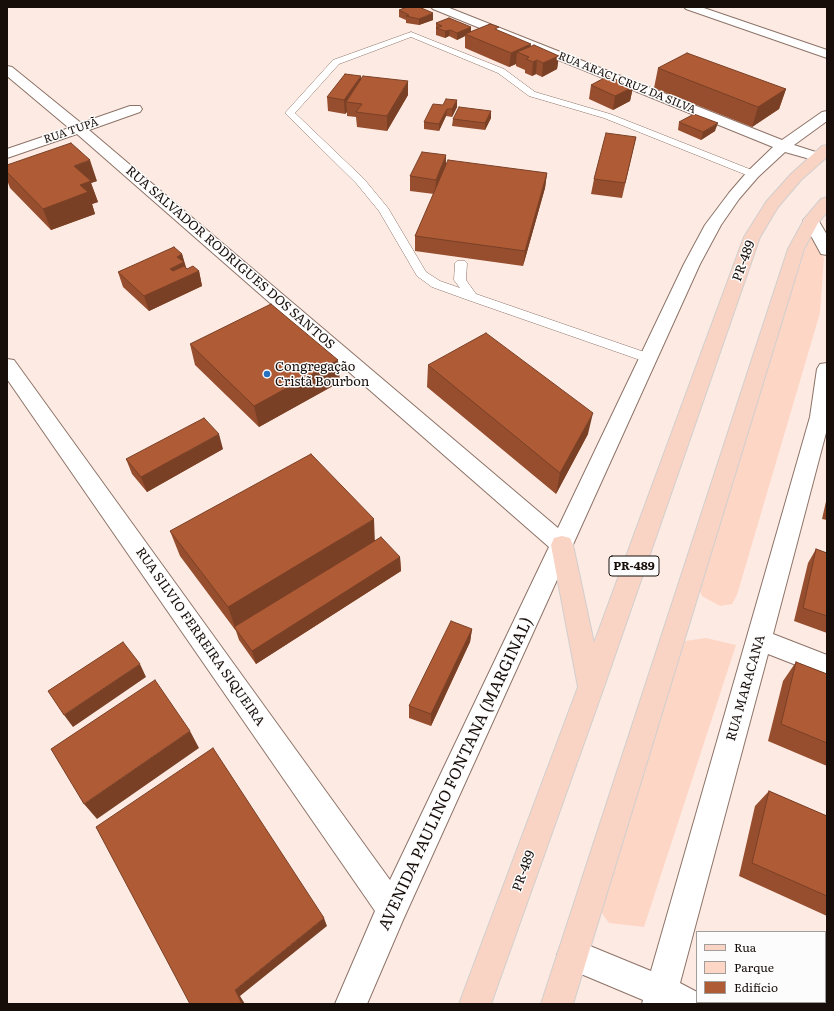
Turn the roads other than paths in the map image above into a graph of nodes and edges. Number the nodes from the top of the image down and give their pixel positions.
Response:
1 (437, 7) edge
2 (690, 7) edge
3 (827, 54) edge
4 (7, 70) edge
5 (135, 109) dead end
6 (827, 115) edge
7 (79, 128) junction
8 (783, 146) junction
9 (7, 154) edge
10 (824, 156) edge
11 (753, 174) junction
12 (821, 211) edge
13 (827, 250) edge
14 (461, 263) dead end
15 (472, 297) junction
16 (648, 358) junction
17 (7, 365) edge
18 (827, 369) edge
19 (823, 418) edge
20 (562, 545) junction
21 (760, 640) junction
22 (827, 666) edge
23 (591, 687) junction
24 (392, 909) junction
25 (573, 955) junction
26 (668, 1000) edge
27 (351, 1004) edge
28 (475, 1004) edge
29 (557, 1004) edge

1 - 8 street, RUA ARACI CRUZ DA SILVA
2 - 3 street
4 - 7 street, RUA SALVADOR RODRIGUES DOS SANTOS
5 - 7 street, RUA TUPÃ
6 - 8 street, AVENIDA PAULINO FONTANA (MARGINAL)
7 - 9 street, RUA TUPÃ
7 - 20 street, RUA SALVADOR RODRIGUES DOS SANTOS
8 - 10 street, RUA ARACI CRUZ DA SILVA
8 - 11 street, AVENIDA PAULINO FONTANA (MARGINAL)
10 - 23 main road, PR-489 / PR-489
11 - 15 lane
11 - 16 street, AVENIDA PAULINO FONTANA (MARGINAL)
12 - 13 street
12 - 25 main road
14 - 15 lane
15 - 16 lane
16 - 20 street, AVENIDA PAULINO FONTANA (MARGINAL)
17 - 24 street, RUA SILVIO FERREIRA SIQUEIRA
18 - 19 street, RUA MARACANA
19 - 21 street, RUA MARACANA
20 - 23 main road
20 - 24 street, AVENIDA PAULINO FONTANA (MARGINAL)
21 - 22 street
21 - 26 street, RUA MARACANA
23 - 28 main road, PR-489 / PR-489
24 - 27 street, AVENIDA PAULINO FONTANA (MARGINAL)
25 - 26 street
25 - 29 main road

